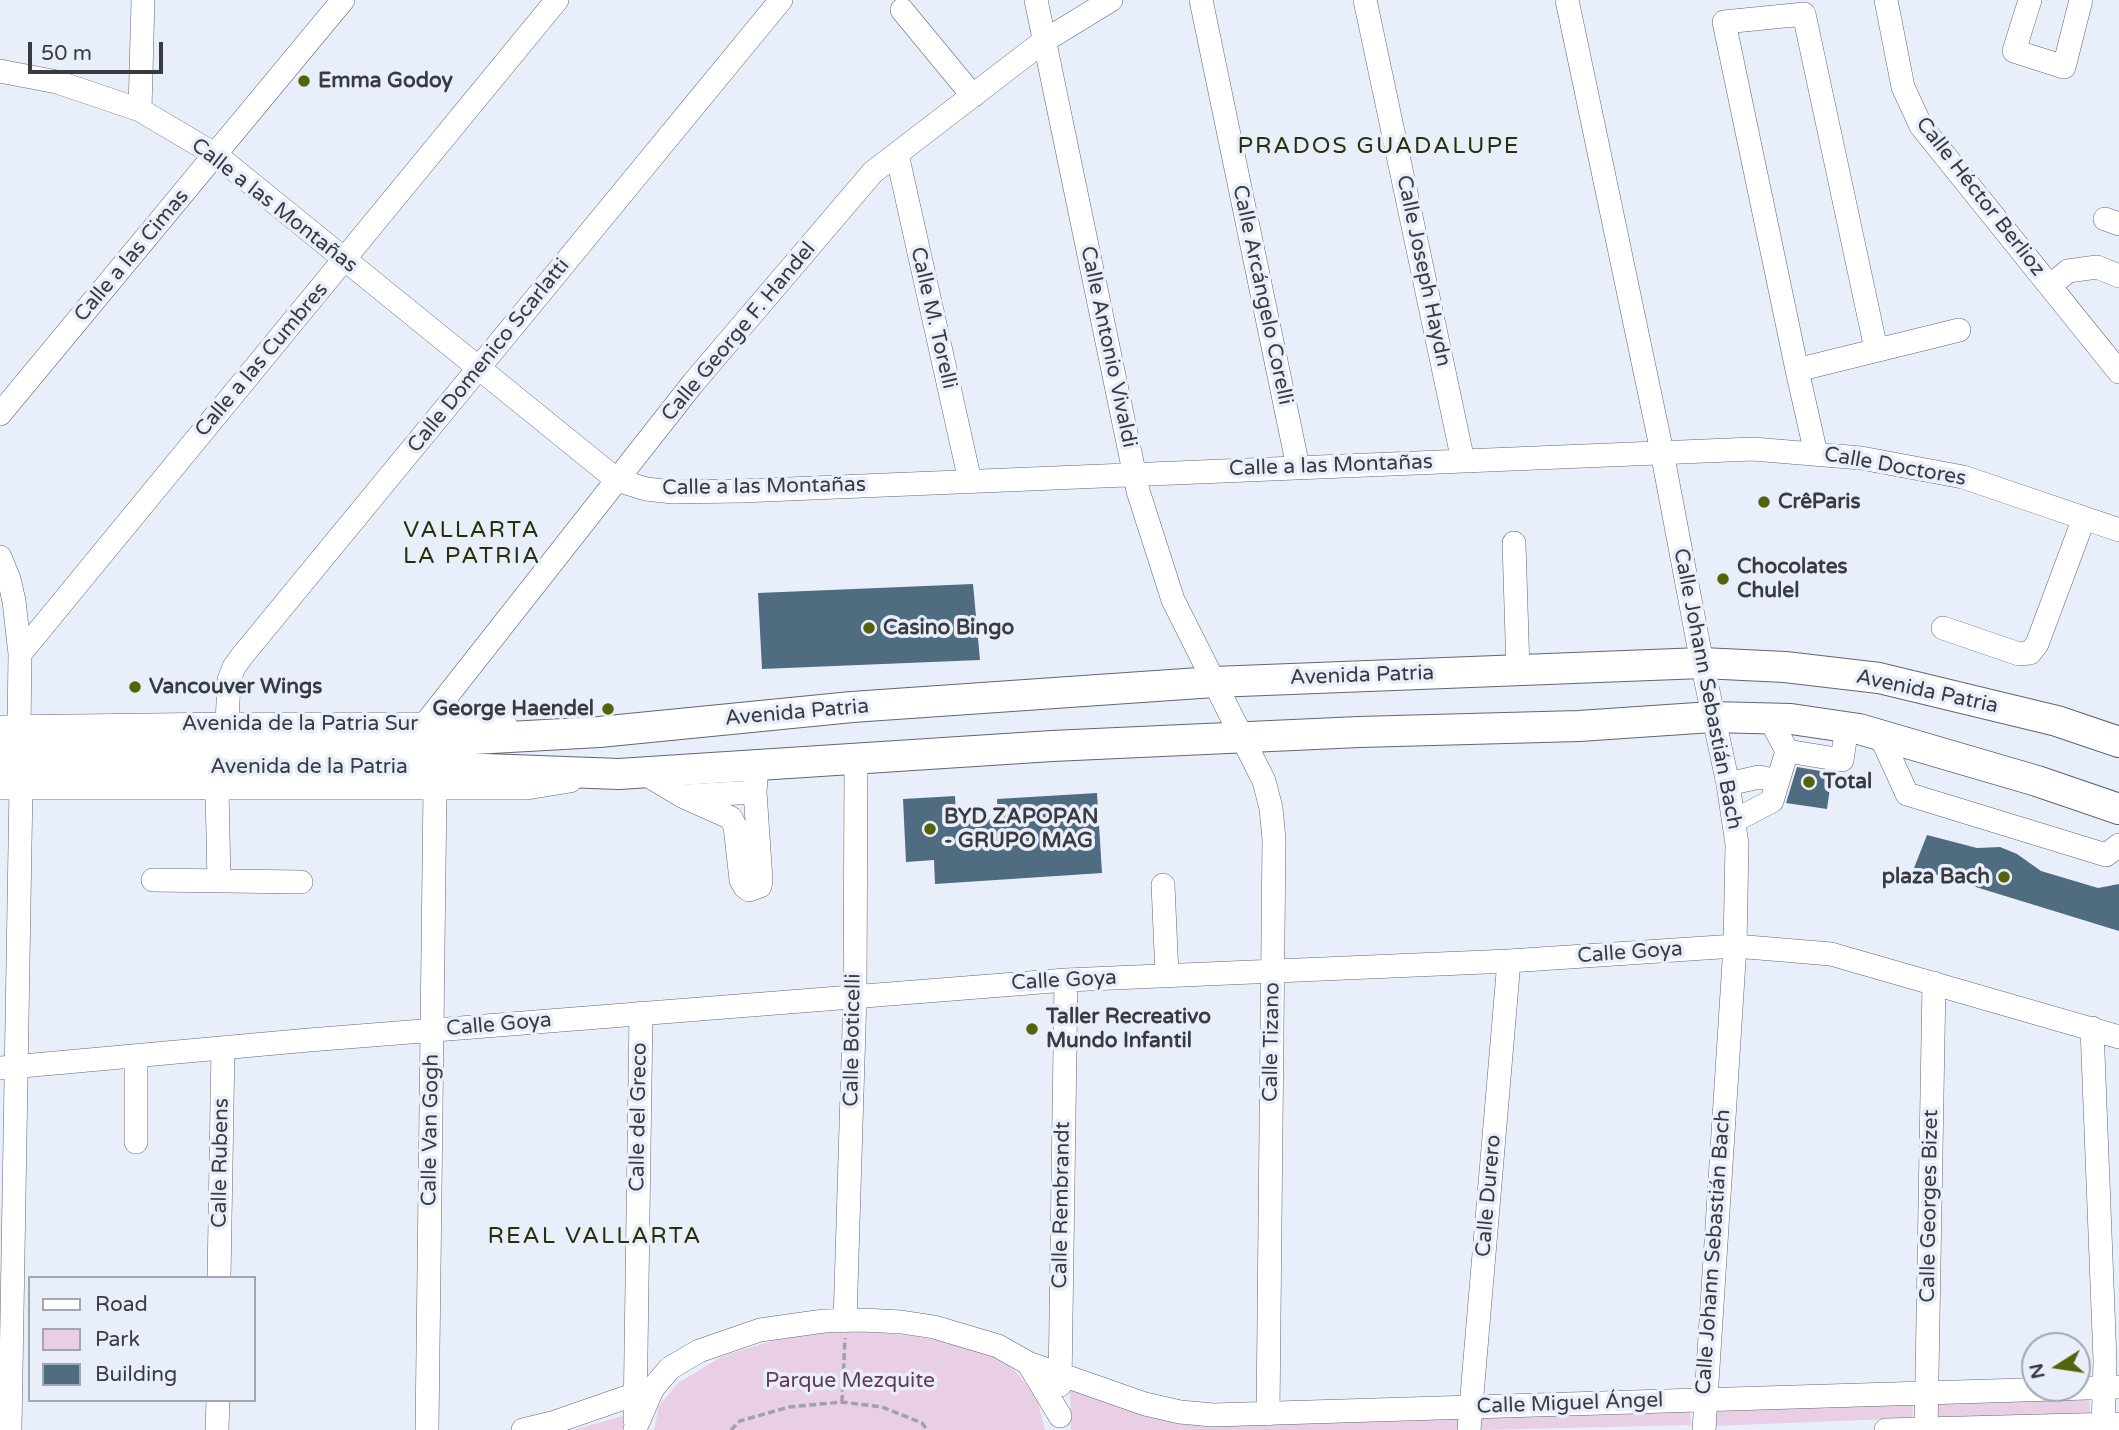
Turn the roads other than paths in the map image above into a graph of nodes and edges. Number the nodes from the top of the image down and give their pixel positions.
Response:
1 (143, 0) edge
2 (343, 0) edge
3 (557, 0) edge
4 (781, 0) edge
5 (1036, 0) edge
6 (1111, 0) edge
7 (1201, 0) edge
8 (1365, 0) edge
9 (1567, 0) edge
10 (1886, 0) edge
11 (2030, 0) edge
12 (2081, 0) edge
13 (902, 10) dead end
14 (1044, 41) junction
15 (0, 71) edge
16 (973, 96) junction
17 (140, 110) junction
18 (897, 154) junction
19 (216, 155) junction
20 (345, 260) junction
21 (2119, 275) edge
22 (2050, 286) junction
23 (1959, 330) dead end
24 (1876, 349) junction
25 (479, 368) junction
26 (1797, 370) junction
27 (2119, 372) edge
28 (0, 414) edge
29 (1662, 452) junction
30 (1816, 454) junction
31 (1463, 461) junction
32 (1298, 467) junction
33 (1135, 474) junction
34 (617, 480) junction
35 (970, 481) junction
36 (2084, 518) junction
37 (2119, 530) edge
38 (1514, 543) dead end
39 (0, 557) edge
40 (1944, 628) dead end
41 (20, 654) junction
42 (1702, 663) junction
43 (1518, 670) junction
44 (1214, 682) junction
45 (1712, 717) junction
46 (1770, 719) junction
47 (227, 724) junction
48 (425, 724) junction
49 (1847, 727) junction
50 (598, 732) junction
51 (6, 734) edge
52 (1880, 736) junction
53 (1242, 737) junction
54 (2119, 742) edge
55 (1787, 751) junction
56 (856, 759) junction
57 (630, 773) junction
58 (756, 778) junction
59 (7, 781) edge
60 (1778, 781) junction
61 (1728, 784) junction
62 (217, 788) junction
63 (435, 788) junction
64 (682, 796) junction
65 (2119, 809) edge
66 (1734, 821) junction
67 (2119, 845) edge
68 (153, 880) dead end
69 (219, 881) junction
70 (302, 882) dead end
71 (1163, 885) dead end
72 (1735, 946) junction
73 (1508, 961) junction
74 (1273, 971) junction
75 (1167, 975) junction
76 (1066, 980) junction
77 (1934, 983) junction
78 (855, 995) junction
79 (641, 1013) junction
80 (2092, 1028) junction
81 (432, 1030) junction
82 (2119, 1037) edge
83 (223, 1048) junction
84 (136, 1056) junction
85 (8, 1067) edge
86 (136, 1142) dead end
87 (219, 1276) edge
88 (845, 1321) junction
89 (1028, 1363) junction
90 (1059, 1373) junction
91 (2112, 1387) edge
92 (644, 1390) junction
93 (1927, 1393) junction
94 (1704, 1399) junction
95 (218, 1402) edge
96 (1268, 1414) junction
97 (1470, 1419) edge
98 (1061, 1423) edge
99 (2109, 1426) edge
100 (1926, 1429) edge
101 (10, 1430) edge
102 (217, 1430) edge
103 (427, 1430) edge
104 (523, 1430) edge
105 (635, 1430) edge
106 (1704, 1430) edge
107 (1886, 1430) edge

1 - 17 street
2 - 19 street, Calle a las Cimas
3 - 20 street, Calle a las Cumbres
4 - 25 street, Calle Domenico Scarlatti
5 - 14 street, Calle Antonio Vivaldi
6 - 14 street, Calle George F. Handel
7 - 32 street, Calle Arcángelo Corelli
8 - 31 street, Calle Joseph Haydn
9 - 29 street, Calle Johann Sebastián Bach
10 - 22 street, Calle Héctor Berlioz
11 - 12 street
13 - 16 street
14 - 16 street, Calle George F. Handel
14 - 33 street, Calle Antonio Vivaldi
15 - 17 street, Calle a las Montañas
16 - 18 street, Calle George F. Handel
17 - 19 street, Calle a las Montañas
18 - 34 street, Calle George F. Handel
18 - 35 street, Calle M. Torelli
19 - 20 street, Calle a las Montañas
19 - 28 street, Calle a las Cimas
20 - 25 street, Calle a las Montañas
20 - 41 street, Calle a las Cumbres
21 - 22 street
22 - 27 street, Calle Héctor Berlioz
23 - 24 street
24 - 26 street
24 - 26 street
25 - 34 street, Calle a las Montañas
25 - 47 street, Calle Domenico Scarlatti
26 - 30 street
29 - 30 street, Calle Doctores
29 - 31 street, Calle a las Montañas
29 - 42 street, Calle Johann Sebastián Bach
30 - 36 street, Calle Doctores
31 - 32 street, Calle a las Montañas
32 - 33 street, Calle a las Montañas
33 - 35 street, Calle a las Montañas
33 - 44 street, Calle Antonio Vivaldi
34 - 35 street, Calle a las Montañas
34 - 48 street, Calle George F. Handel
36 - 37 street, Calle Doctores
36 - 40 street
38 - 43 street
39 - 41 street
41 - 51 street
42 - 43 main road, Avenida Patria
42 - 45 street, Calle Johann Sebastián Bach
42 - 54 main road, Avenida Patria
43 - 44 main road, Avenida Patria
44 - 50 main road, Avenida Patria
44 - 53 street, Calle Tizano
45 - 46 main road
45 - 53 main road
45 - 61 street, Calle Johann Sebastián Bach
46 - 49 main road
46 - 55 street
47 - 48 street, Avenida de la Patria Sur
47 - 51 street, Avenida de la Patria Sur
48 - 50 street, Avenida de la Patria Sur
49 - 52 main road
49 - 55 street
50 - 51 main road, Avenida de la Patria
52 - 65 main road
52 - 67 street
53 - 56 main road
53 - 74 street, Calle Tizano
55 - 60 street
56 - 58 main road
56 - 78 street, Calle Boticelli
57 - 58 main road
57 - 59 main road, Avenida de la Patria
57 - 63 street
57 - 64 street
58 - 64 street
58 - 64 street
59 - 62 street
59 - 85 street
60 - 61 street
60 - 66 street
61 - 66 street, Calle Johann Sebastián Bach
62 - 63 street
62 - 69 street
63 - 81 street, Calle Van Gogh
66 - 72 street, Calle Johann Sebastián Bach
68 - 69 street
69 - 70 street
71 - 75 street
72 - 73 street, Calle Goya
72 - 77 street, Calle Goya
72 - 94 street, Calle Johann Sebastián Bach
73 - 74 street, Calle Goya
73 - 97 street, Calle Durero
74 - 75 street, Calle Goya
74 - 96 street, Calle Tizano
75 - 76 street, Calle Goya
76 - 78 street, Calle Goya
76 - 90 street, Calle Rembrandt
77 - 80 street, Calle Goya
77 - 93 street, Calle Georges Bizet
78 - 79 street, Calle Goya
78 - 88 street, Calle Boticelli
79 - 81 street, Calle Goya
79 - 92 street, Calle del Greco
80 - 82 street, Calle Goya
80 - 91 street
81 - 83 street, Calle Goya
81 - 103 street, Calle Van Gogh
83 - 84 street, Calle Goya
83 - 87 street, Calle Rubens
84 - 85 street, Calle Goya
84 - 86 street
85 - 101 street
88 - 89 street, Calle Miguel Ángel
88 - 92 street, Calle Miguel Ángel
89 - 90 street, Calle Miguel Ángel
89 - 98 street, Calle Miguel Ángel
90 - 96 street, Calle Miguel Ángel
90 - 98 street, Calle Rembrandt
91 - 93 street, Calle Miguel Ángel
91 - 99 street
92 - 104 street, Calle Miguel Ángel
92 - 105 street, Calle Miguel Ángel
93 - 94 street, Calle Miguel Ángel
93 - 100 street, Calle Georges Bizet
94 - 97 street, Calle Miguel Ángel
94 - 106 street, Calle Johann Sebastián Bach
95 - 102 street
96 - 97 street, Calle Miguel Ángel
99 - 100 street
100 - 107 street

